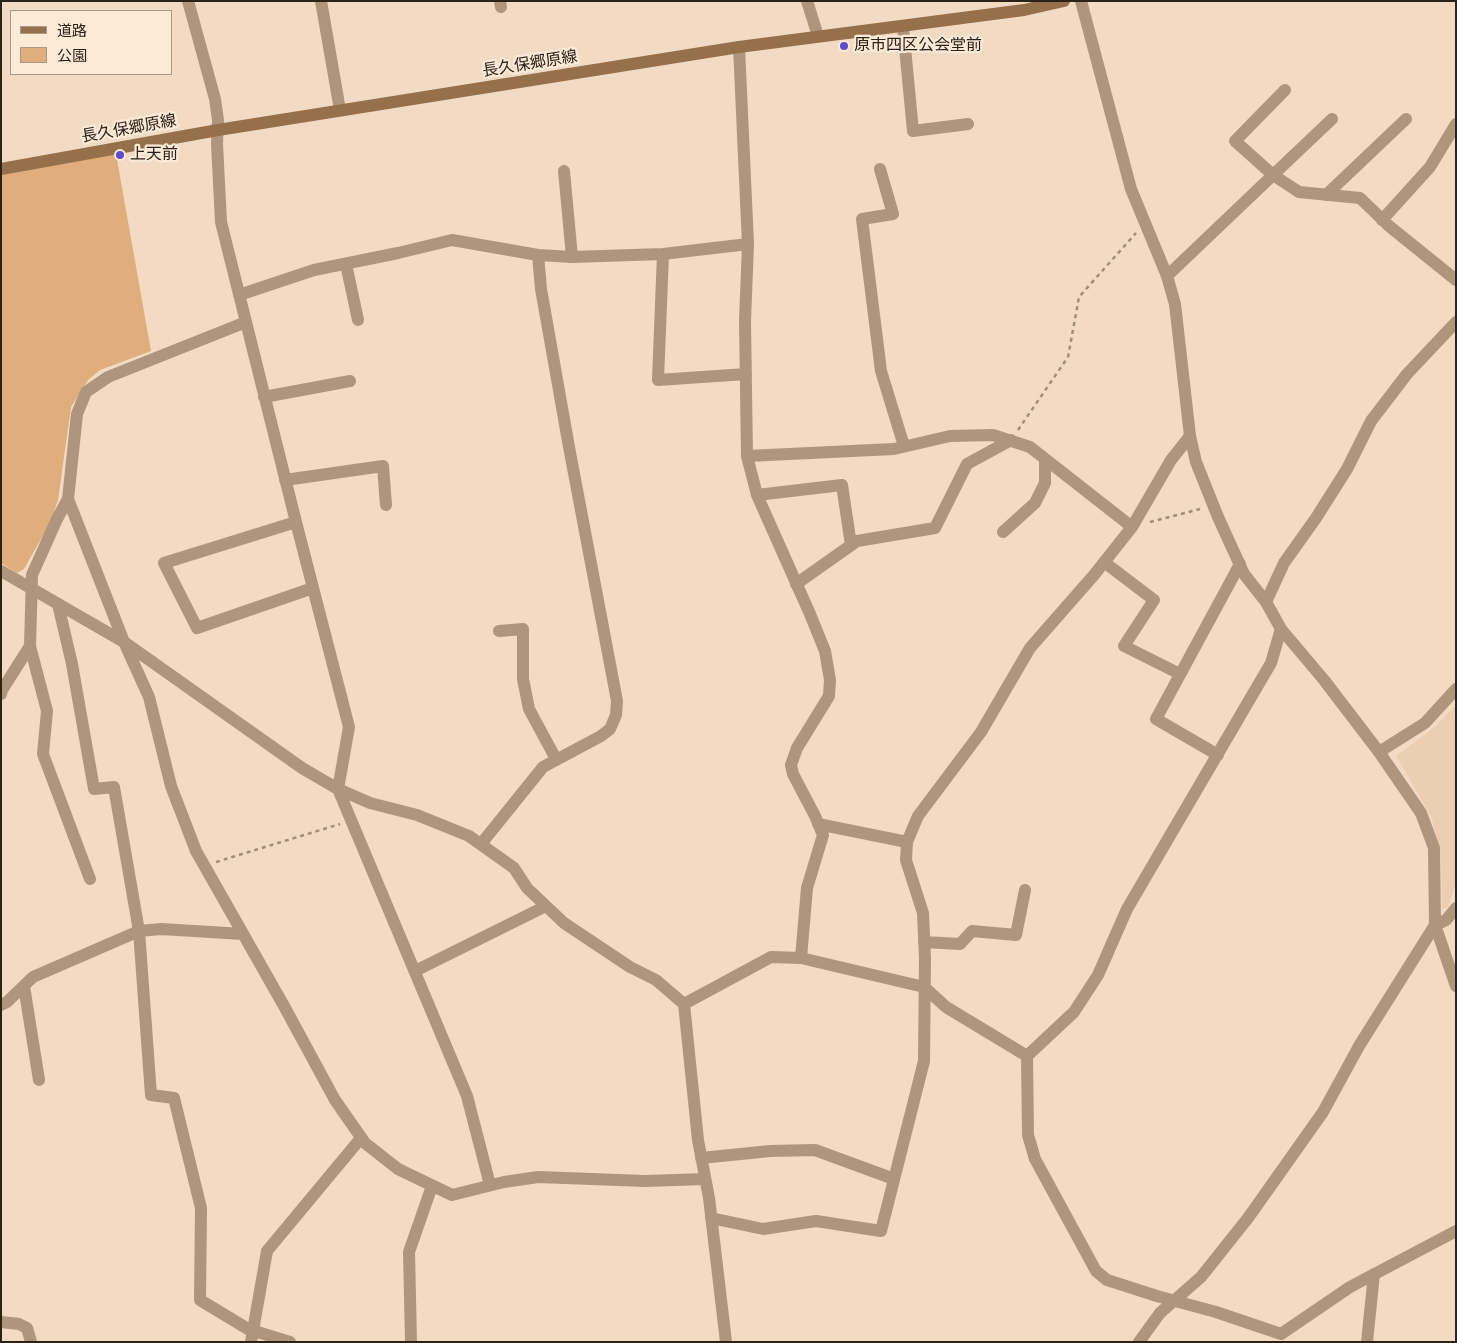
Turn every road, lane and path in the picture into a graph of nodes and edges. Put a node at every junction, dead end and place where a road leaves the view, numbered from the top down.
1 (188, 1) edge
2 (321, 1) edge
3 (807, 1) edge
4 (1064, 1) edge
5 (1081, 1) edge
6 (903, 27) junction
7 (818, 36) junction
8 (739, 48) junction
9 (1285, 90) dead end
10 (340, 110) junction
11 (1332, 119) dead end
12 (1406, 119) dead end
13 (968, 124) dead end
14 (1456, 124) edge
15 (218, 130) junction
16 (1, 169) edge
17 (880, 169) dead end
18 (564, 171) dead end
19 (1273, 175) junction
20 (1326, 195) junction
21 (1382, 220) junction
22 (1145, 223) junction
23 (748, 244) junction
24 (663, 254) junction
25 (538, 255) junction
26 (572, 257) junction
27 (346, 264) junction
28 (1167, 276) junction
29 (1456, 280) edge
30 (239, 295) junction
31 (358, 320) dead end
32 (246, 322) junction
33 (1456, 322) edge
34 (746, 374) junction
35 (350, 381) dead end
36 (264, 397) junction
37 (1190, 436) junction
38 (1011, 440) junction
39 (904, 446) junction
40 (747, 456) junction
41 (1045, 459) junction
42 (285, 480) junction
43 (757, 495) junction
44 (68, 499) junction
45 (386, 505) dead end
46 (1213, 506) junction
47 (296, 522) junction
48 (1132, 527) junction
49 (1003, 532) dead end
50 (852, 544) junction
51 (1104, 562) junction
52 (1240, 564) junction
53 (1, 571) edge
54 (796, 584) junction
55 (313, 588) junction
56 (30, 589) junction
57 (1266, 602) junction
58 (58, 604) junction
59 (1282, 629) junction
60 (499, 631) dead end
61 (124, 642) junction
62 (30, 646) junction
63 (1180, 674) junction
64 (1456, 689) edge
65 (1, 694) edge
66 (1379, 752) junction
67 (1218, 755) junction
68 (556, 760) junction
69 (338, 789) junction
70 (351, 820) junction
71 (818, 824) junction
72 (907, 842) junction
73 (481, 844) junction
74 (204, 866) junction
75 (90, 879) dead end
76 (1025, 890) dead end
77 (546, 906) junction
78 (1456, 908) edge
79 (1435, 925) junction
80 (139, 931) junction
81 (243, 934) junction
82 (924, 942) junction
83 (801, 958) junction
84 (415, 971) junction
85 (24, 986) junction
86 (1456, 986) edge
87 (924, 987) junction
88 (684, 1004) junction
89 (1, 1005) edge
90 (1028, 1056) junction
91 (39, 1080) dead end
92 (361, 1138) junction
93 (701, 1158) junction
94 (705, 1179) junction
95 (894, 1179) junction
96 (490, 1185) junction
97 (432, 1186) junction
98 (711, 1218) junction
99 (1456, 1231) edge
100 (1374, 1274) junction
101 (1174, 1300) junction
102 (1, 1322) edge
103 (253, 1336) edge
104 (31, 1342) edge
105 (290, 1342) edge
106 (411, 1342) edge
107 (726, 1342) edge
108 (1139, 1342) edge
109 (1367, 1342) edge

1 - 15 street
2 - 10 street
3 - 7 street
4 - 6 main road, 長久保郷原線
5 - 22 street
6 - 7 main road, 長久保郷原線
6 - 13 street
7 - 8 main road, 長久保郷原線
8 - 10 main road, 長久保郷原線
8 - 23 street
9 - 19 street
10 - 15 main road, 長久保郷原線
11 - 19 street
12 - 20 street
14 - 21 street
15 - 16 main road, 長久保郷原線
15 - 30 street
17 - 39 street
18 - 26 street
19 - 20 street
19 - 28 street
20 - 21 street
21 - 29 street
22 - 28 street
22 - 38 path
23 - 24 street
23 - 34 street
24 - 26 street
24 - 34 street
25 - 26 street
25 - 27 street
25 - 68 street
27 - 30 street
27 - 31 street
28 - 37 street
30 - 32 street
32 - 36 street
32 - 44 street
33 - 57 street
34 - 40 street
35 - 36 street
36 - 42 street
37 - 46 street
37 - 48 street
38 - 39 street
38 - 41 street
38 - 50 street
39 - 40 street
40 - 43 street
41 - 48 street
41 - 49 street
42 - 45 street
42 - 47 street
43 - 50 street
43 - 54 street
44 - 56 street
44 - 61 street
46 - 48 path
46 - 52 street
47 - 55 street
47 - 55 street
48 - 51 street
50 - 54 street
51 - 63 street
51 - 72 street
52 - 57 street
52 - 63 street
53 - 56 street
54 - 71 street
55 - 69 street
56 - 58 street
56 - 62 street
57 - 59 street
58 - 61 street
58 - 80 street
59 - 66 street
59 - 67 street
60 - 68 street
61 - 69 street
61 - 74 street
62 - 65 street
62 - 75 street
63 - 67 street
64 - 66 street
66 - 79 street
67 - 90 street
68 - 73 street
69 - 70 street
69 - 73 street
70 - 74 path
70 - 84 street
71 - 72 street
71 - 83 street
72 - 82 street
73 - 77 street
74 - 81 street
76 - 82 street
77 - 84 street
77 - 88 street
78 - 79 street
79 - 86 street
79 - 101 street
80 - 81 street
80 - 85 street
80 - 103 street
81 - 92 street
82 - 87 street
83 - 87 street
83 - 88 street
84 - 96 street
85 - 89 street
85 - 91 street
87 - 90 street
87 - 95 street
88 - 93 street
90 - 101 street
92 - 97 street
92 - 103 street
93 - 94 street
93 - 95 street
94 - 96 street
94 - 98 street
95 - 98 street
96 - 97 street
97 - 106 street
98 - 107 street
99 - 100 street
100 - 101 street
100 - 109 street
101 - 108 street
102 - 104 street
103 - 105 street

